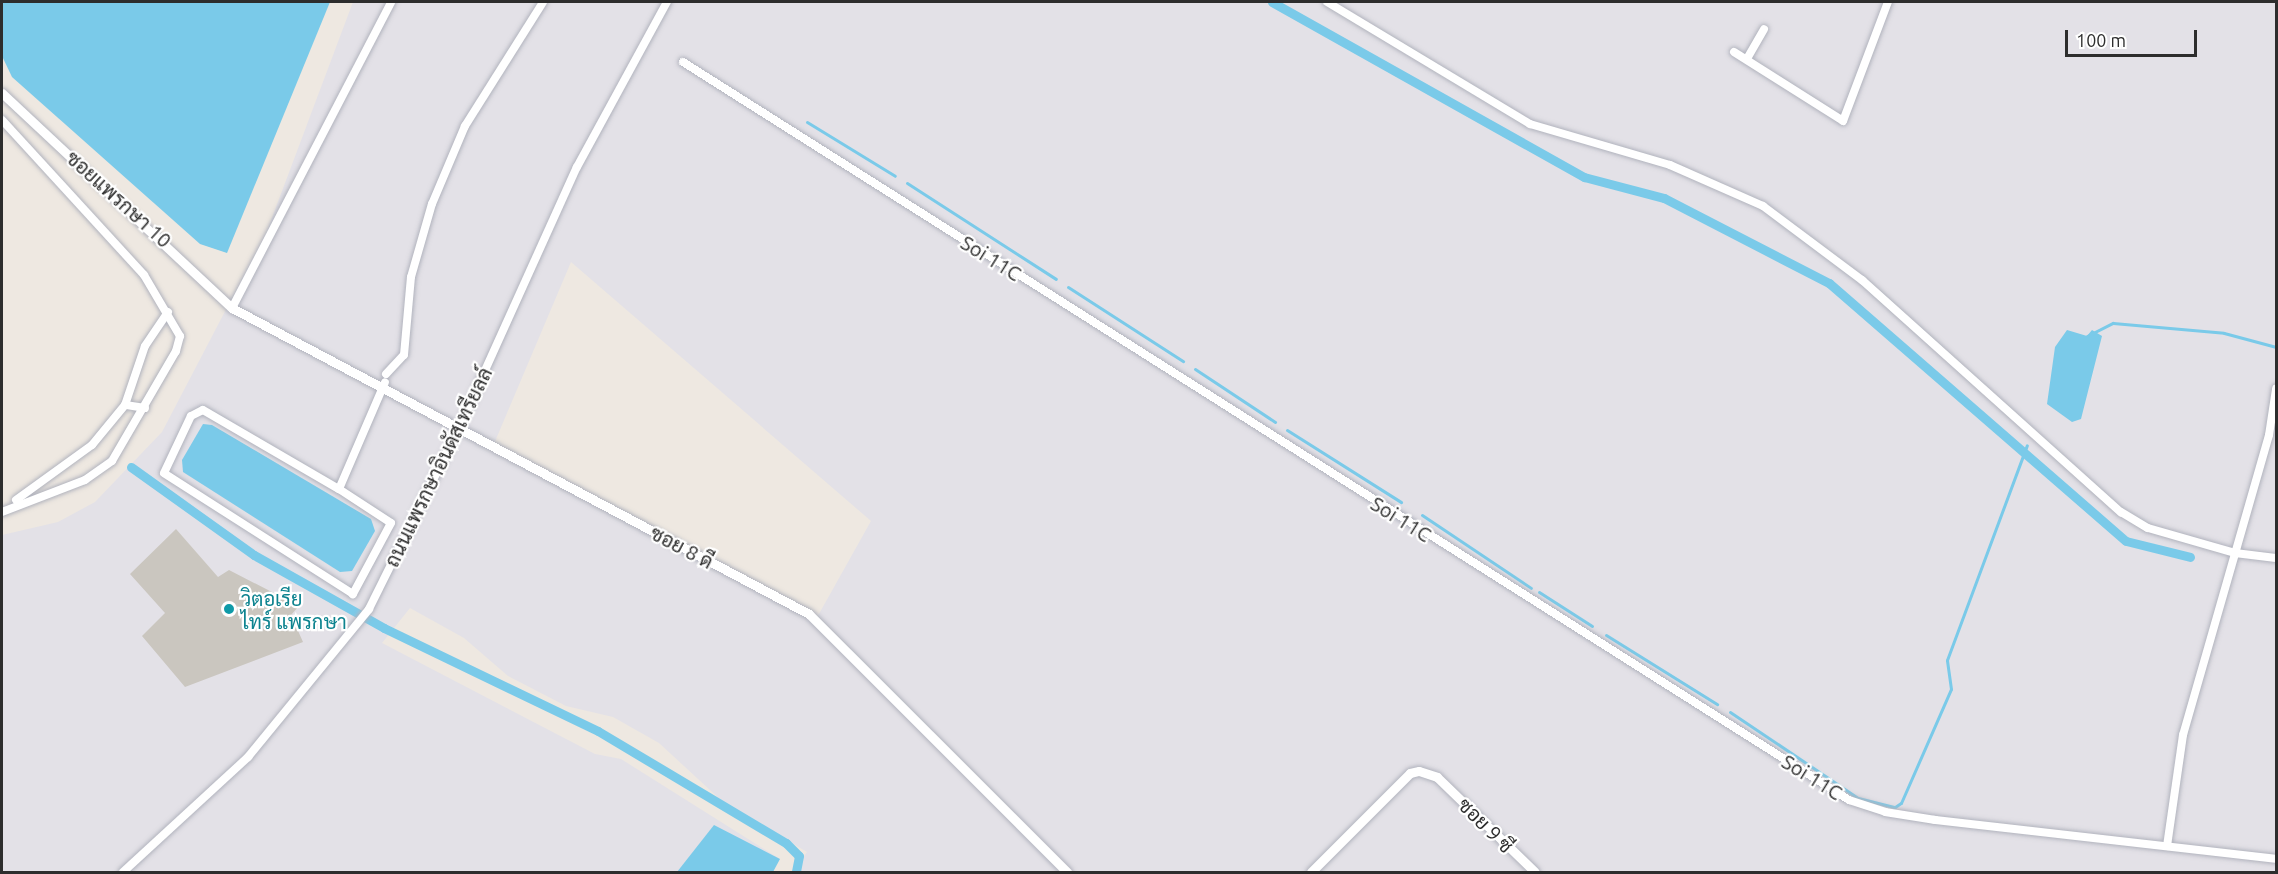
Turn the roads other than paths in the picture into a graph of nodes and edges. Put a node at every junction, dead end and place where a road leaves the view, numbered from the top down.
1 (391, 2) edge
2 (543, 2) edge
3 (667, 2) edge
4 (1327, 2) edge
5 (1888, 2) edge
6 (1764, 29) dead end
7 (1734, 52) dead end
8 (1748, 57) junction
9 (683, 62) dead end
10 (2, 93) edge
11 (2, 120) edge
12 (232, 308) junction
13 (168, 312) junction
14 (385, 381) junction
15 (2277, 389) edge
16 (125, 405) junction
17 (145, 408) junction
18 (459, 428) junction
19 (339, 489) junction
20 (2, 511) edge
21 (2235, 553) junction
22 (2277, 558) edge
23 (2167, 846) junction
24 (2277, 859) edge
25 (123, 873) edge
26 (1067, 873) edge
27 (1311, 873) edge
28 (1535, 873) edge

1 - 12 street
2 - 14 street
3 - 18 street, ถนนแพรกษาอินดัสเทรียลล์
4 - 21 street
5 - 8 street
6 - 8 street
7 - 8 street
9 - 23 street, Soi 11C
10 - 12 street, ซอยแพรกษา 10
11 - 13 street
12 - 14 street, ซอย 8 ดี
13 - 16 street
13 - 17 street
14 - 18 street, ซอย 8 ดี
14 - 19 street
15 - 21 street
16 - 17 street
16 - 20 street
17 - 20 street
18 - 25 street, ถนนแพรกษาอินดัสเทรียลล์
18 - 26 street, ซอย 8 ดี
19 - 19 street
21 - 22 street
21 - 23 street
23 - 24 street, Soi 11C
27 - 28 street, ซอย 9 ซี

